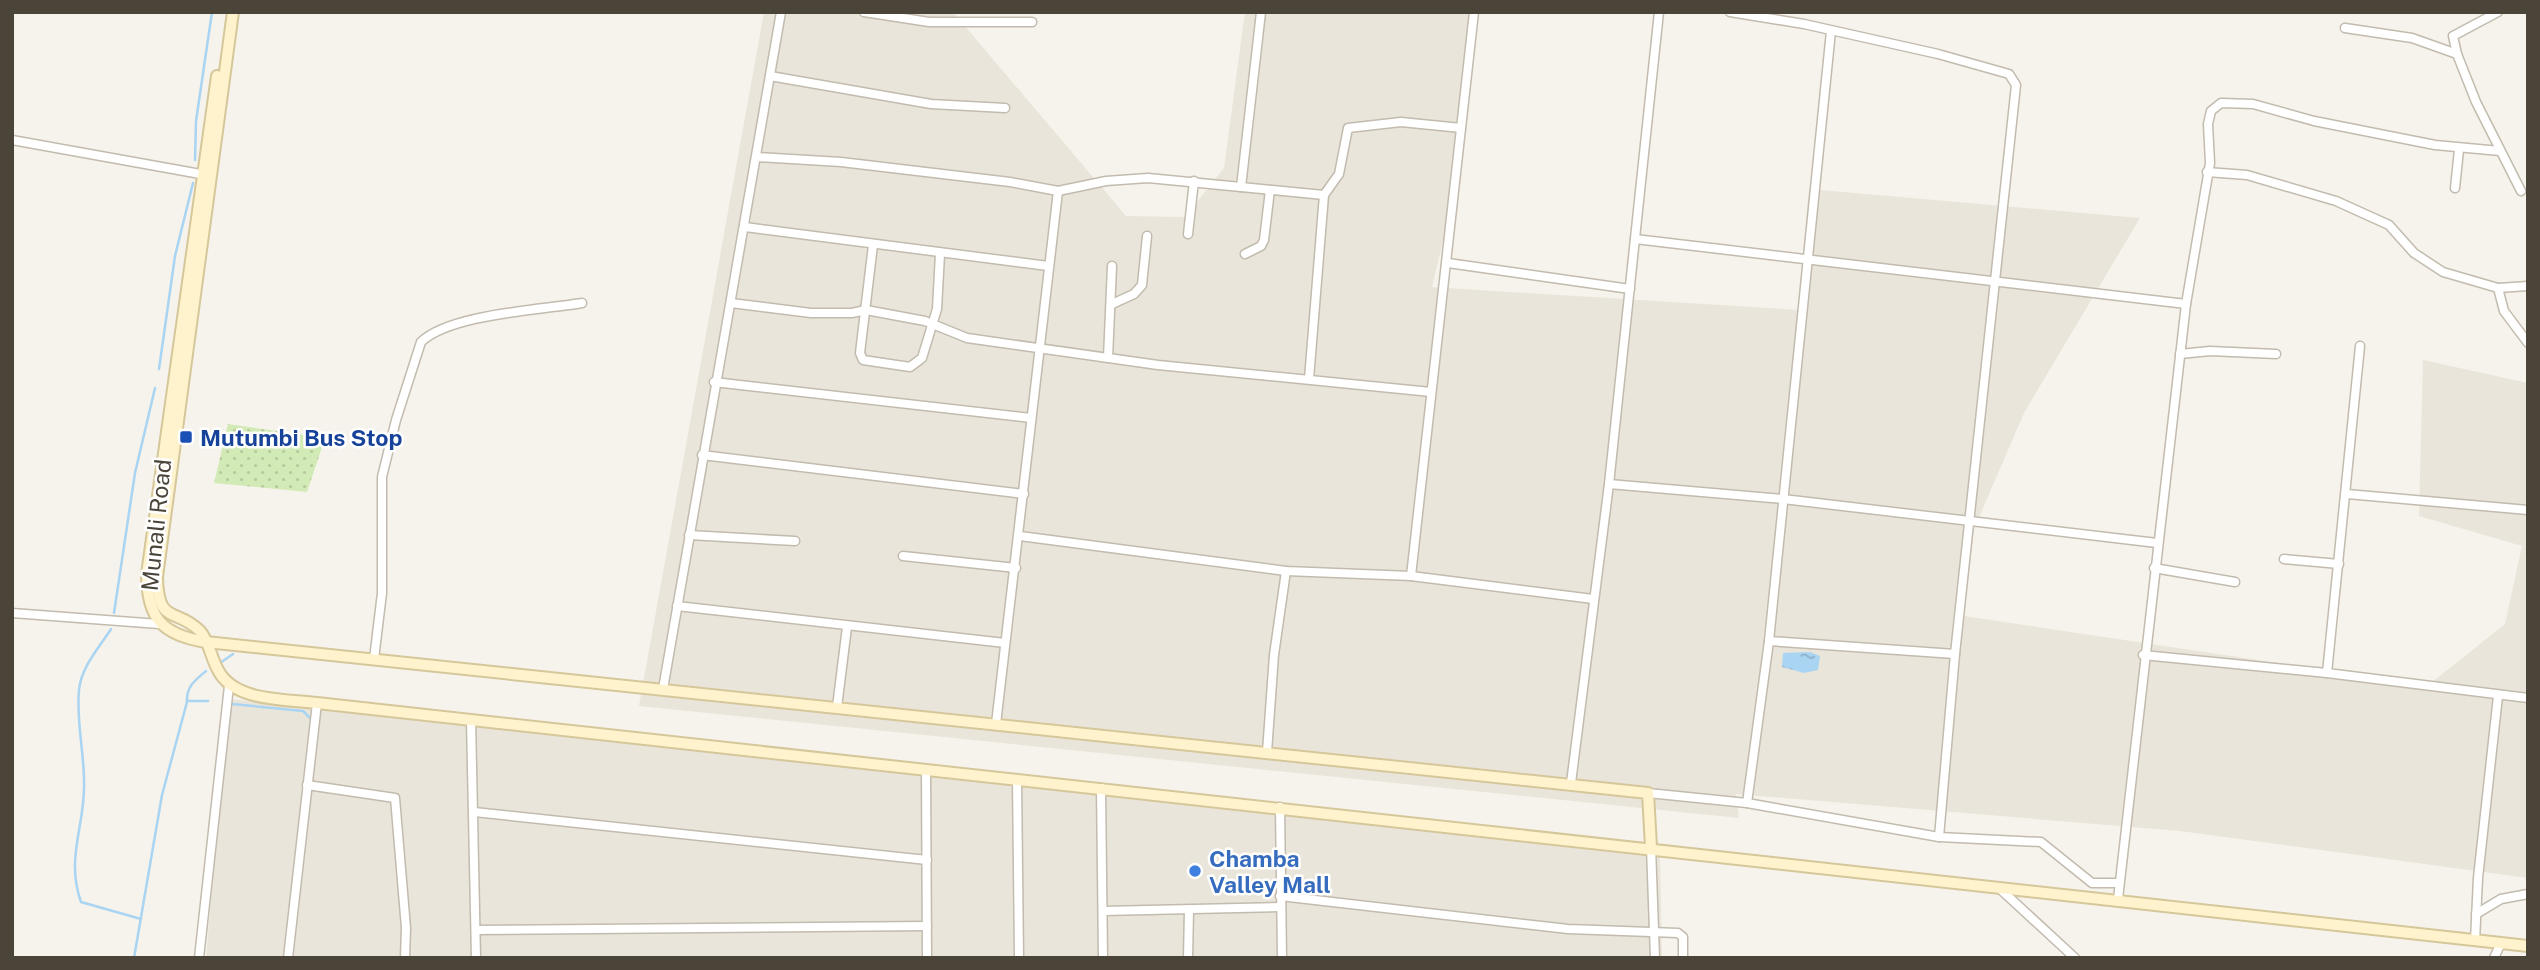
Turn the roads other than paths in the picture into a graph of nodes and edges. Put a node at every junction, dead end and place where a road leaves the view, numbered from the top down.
1 (226, 12) edge
2 (233, 12) edge
3 (781, 12) edge
4 (864, 12) edge
5 (1261, 12) edge
6 (1474, 12) edge
7 (1659, 12) edge
8 (1730, 12) edge
9 (2498, 12) edge
10 (1032, 22) dead end
11 (2345, 27) dead end
12 (1831, 31) junction
13 (2457, 54) junction
14 (770, 76) junction
15 (1004, 108) dead end
16 (1461, 128) junction
17 (12, 140) edge
18 (2459, 150) junction
19 (2500, 151) junction
20 (757, 157) junction
21 (2207, 172) junction
22 (208, 175) junction
23 (1194, 181) junction
24 (1241, 187) junction
25 (2455, 188) dead end
26 (1270, 190) junction
27 (1058, 191) junction
28 (2521, 191) dead end
29 (1324, 195) junction
30 (745, 227) junction
31 (1188, 234) dead end
32 (1147, 236) dead end
33 (1635, 239) junction
34 (873, 245) junction
35 (940, 254) junction
36 (1245, 254) dead end
37 (1810, 261) junction
38 (1448, 264) junction
39 (1048, 266) junction
40 (1112, 266) dead end
41 (1995, 282) junction
42 (2528, 286) edge
43 (2498, 288) junction
44 (1630, 289) junction
45 (582, 303) dead end
46 (731, 303) junction
47 (1112, 304) junction
48 (2186, 304) junction
49 (866, 310) junction
50 (934, 324) junction
51 (2528, 343) edge
52 (1040, 346) junction
53 (2360, 346) dead end
54 (2180, 354) junction
55 (2276, 354) dead end
56 (1108, 358) junction
57 (1309, 379) junction
58 (714, 382) junction
59 (1431, 393) junction
60 (1031, 418) junction
61 (702, 455) junction
62 (1609, 485) junction
63 (1024, 494) junction
64 (2347, 494) junction
65 (1783, 499) junction
66 (2528, 510) edge
67 (1969, 521) junction
68 (689, 535) junction
69 (1020, 536) junction
70 (795, 541) dead end
71 (2157, 543) junction
72 (903, 556) dead end
73 (2284, 559) dead end
74 (2339, 564) junction
75 (1016, 568) junction
76 (2154, 568) junction
77 (1286, 571) junction
78 (1411, 576) junction
79 (2235, 582) dead end
80 (1593, 599) junction
81 (677, 606) junction
82 (12, 613) edge
83 (159, 624) junction
84 (846, 627) junction
85 (1769, 641) junction
86 (206, 642) junction
87 (1005, 643) junction
88 (1955, 654) junction
89 (2143, 655) junction
90 (374, 659) junction
91 (2328, 673) junction
92 (229, 686) junction
93 (663, 689) junction
94 (2498, 696) junction
95 (2528, 698) edge
96 (317, 703) junction
97 (837, 706) junction
98 (471, 720) junction
99 (996, 724) junction
100 (1267, 752) junction
101 (926, 769) junction
102 (1017, 779) junction
103 (1572, 783) junction
104 (307, 785) junction
105 (1101, 788) junction
106 (1648, 793) junction
107 (1747, 803) junction
108 (1280, 807) junction
109 (474, 812) junction
110 (1939, 837) junction
111 (1651, 847) junction
112 (927, 860) junction
113 (2119, 883) junction
114 (1998, 887) junction
115 (2528, 894) edge
116 (1280, 896) junction
117 (2118, 899) junction
118 (1280, 907) junction
119 (1189, 910) junction
120 (1103, 911) junction
121 (2476, 914) junction
122 (928, 926) junction
123 (476, 930) junction
124 (1654, 932) junction
125 (2475, 941) junction
126 (2501, 943) junction
127 (2528, 946) edge
128 (199, 958) edge
129 (288, 958) edge
130 (405, 958) edge
131 (476, 958) edge
132 (928, 958) edge
133 (1019, 958) edge
134 (1103, 958) edge
135 (1188, 958) edge
136 (1282, 958) edge
137 (1655, 958) edge
138 (1683, 958) edge
139 (2075, 958) edge
140 (2494, 958) edge

1 - 22 main road, Munali Road
2 - 22 main road, Munali Road
3 - 14 street
4 - 10 street
5 - 24 street
6 - 16 street
7 - 33 street
8 - 12 street
9 - 13 street
11 - 13 street
12 - 37 street
12 - 41 street
13 - 19 street
14 - 15 street
14 - 20 street
16 - 29 street
16 - 38 street
17 - 22 street
18 - 19 street
18 - 21 street
18 - 25 street
19 - 28 street
20 - 27 street
20 - 30 street
21 - 43 street
21 - 48 street
22 - 83 main road, Munali Road
22 - 86 main road, Munali Road
23 - 24 street
23 - 27 street
23 - 31 street
24 - 26 street
26 - 29 street
26 - 36 street
27 - 39 street
29 - 57 street
30 - 34 street
30 - 46 street
32 - 47 street
33 - 37 street
33 - 44 street
34 - 35 street
34 - 49 street
35 - 39 street
35 - 50 street
37 - 41 street
37 - 65 street
38 - 44 street
38 - 59 street
39 - 52 street
40 - 47 street
41 - 48 street
41 - 67 street
42 - 43 street
43 - 51 street
44 - 62 street
45 - 90 street
46 - 49 street
46 - 58 street
47 - 56 street
48 - 54 street
49 - 50 street
49 - 50 street
50 - 52 street
52 - 56 street
52 - 60 street
53 - 64 street
54 - 55 street
54 - 71 street
56 - 57 street
57 - 59 street
58 - 60 street
58 - 61 street
59 - 78 street
60 - 63 street
61 - 63 street
61 - 68 street
62 - 65 street
62 - 80 street
63 - 69 street
64 - 66 street
64 - 74 street
65 - 67 street
65 - 85 street
67 - 71 street
67 - 88 street
68 - 70 street
68 - 81 street
69 - 75 street
69 - 77 street
71 - 76 street
72 - 75 street
73 - 74 street
74 - 91 street
75 - 87 street
76 - 79 street
76 - 89 street
77 - 78 street
77 - 100 street
78 - 80 street
80 - 103 street
81 - 84 street
81 - 93 street
82 - 83 street
83 - 86 main road, Munali Road
84 - 87 street
84 - 97 street
85 - 88 street
85 - 107 street
86 - 90 main road
86 - 92 main road
87 - 99 street
88 - 110 street
89 - 91 street
89 - 113 street
90 - 93 main road
91 - 94 street
92 - 96 main road
92 - 128 street
93 - 97 main road
94 - 95 street
94 - 121 street
96 - 98 main road
96 - 104 street
97 - 99 main road
98 - 101 main road
98 - 109 street
99 - 100 main road
100 - 103 main road
101 - 102 main road
101 - 112 street
102 - 105 main road
102 - 133 street
103 - 106 main road
104 - 129 street
104 - 130 street
105 - 108 main road
105 - 120 street
106 - 107 street
106 - 111 main road
107 - 110 street
108 - 111 main road
108 - 116 street
109 - 112 street
109 - 123 street
110 - 113 street
111 - 114 main road
111 - 124 street
112 - 122 street
113 - 117 street
114 - 117 main road
114 - 139 street
115 - 121 street
116 - 118 street
116 - 124 street
117 - 125 main road
118 - 119 street
118 - 136 street
119 - 120 street
119 - 135 street
120 - 134 street
121 - 125 street
122 - 123 street
122 - 132 street
123 - 131 street
124 - 137 street
124 - 138 street
125 - 126 main road
126 - 127 main road
126 - 140 street

